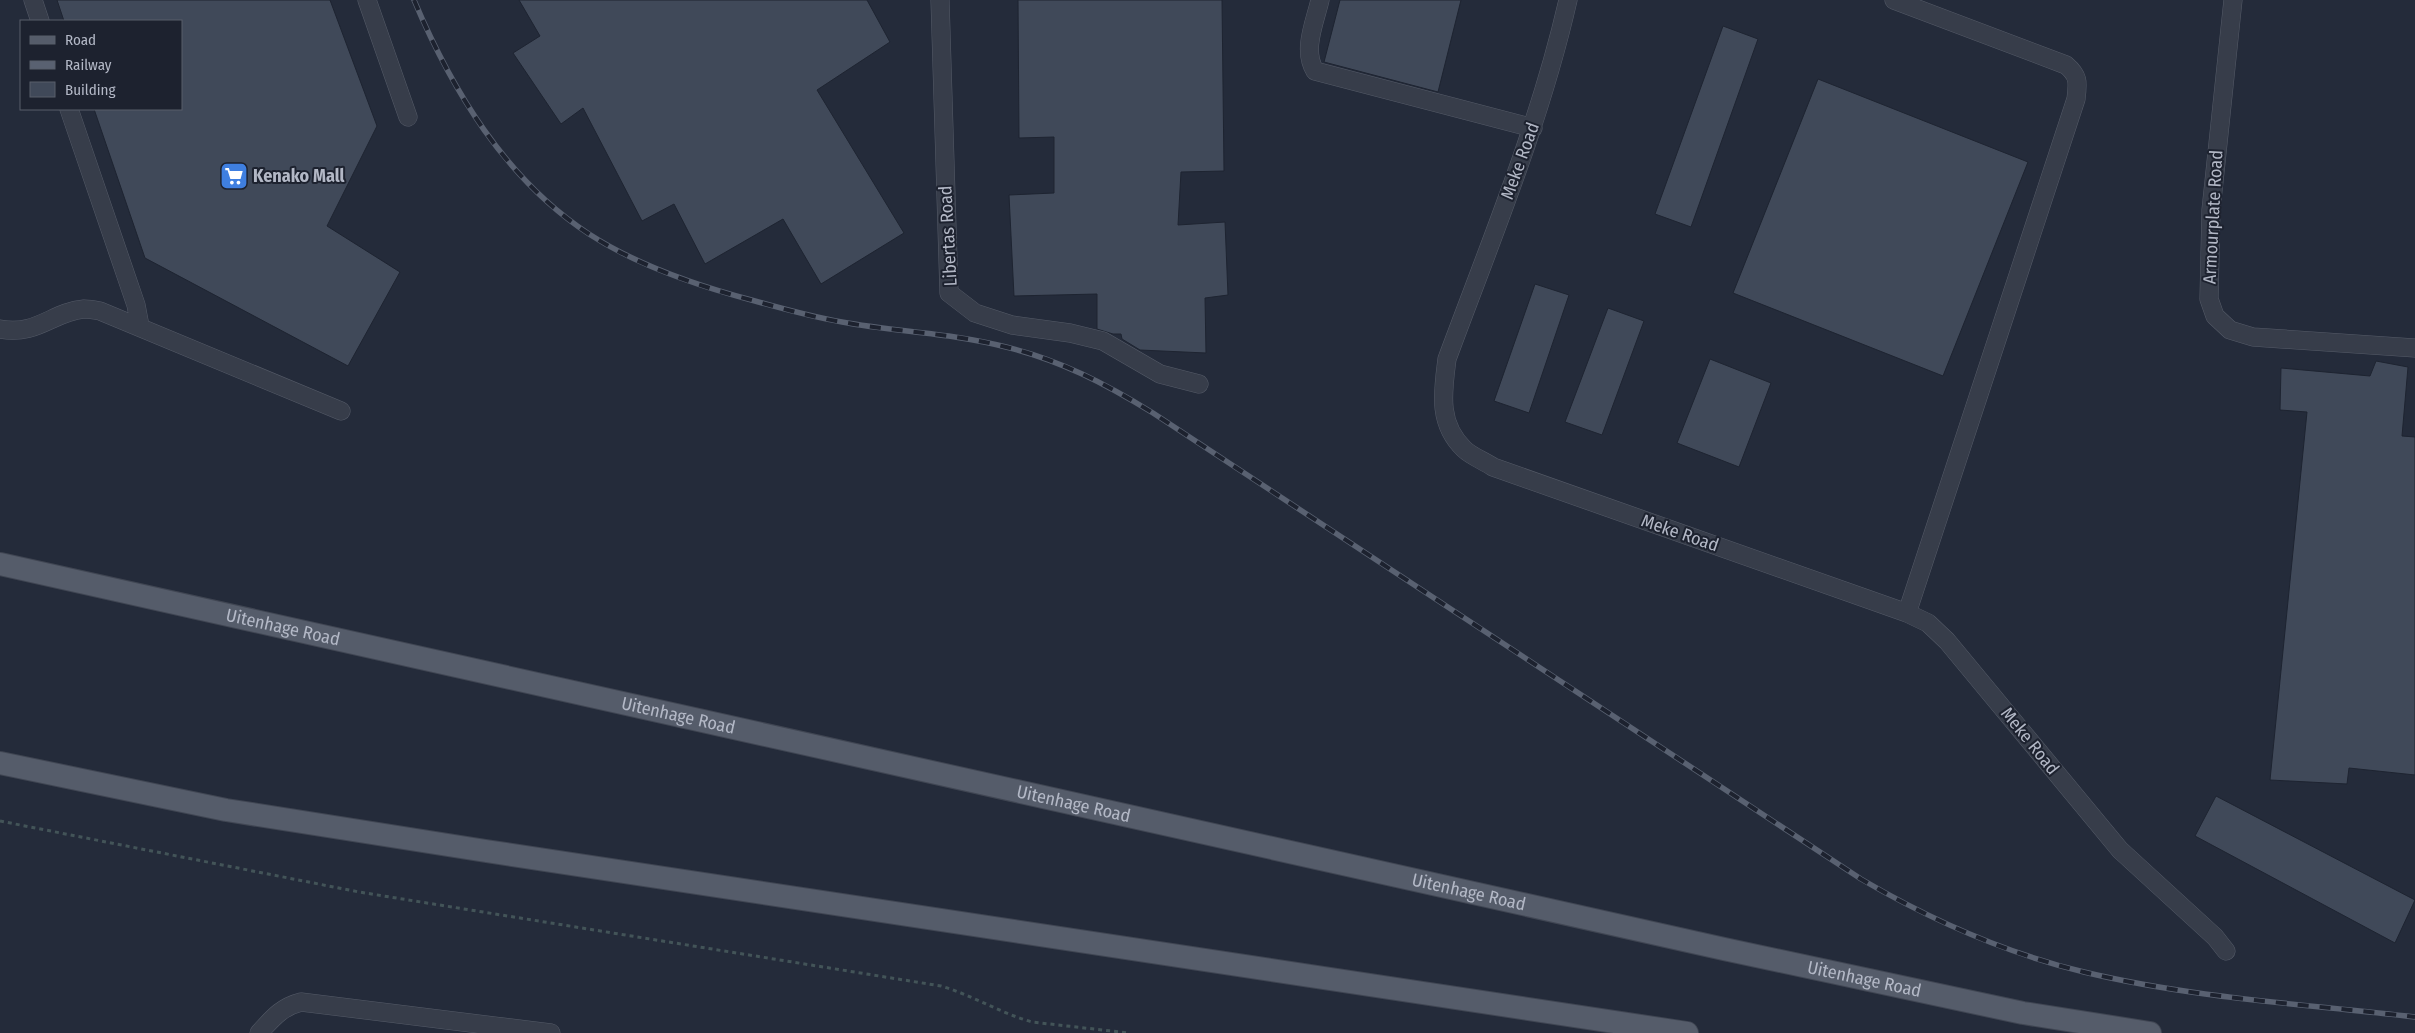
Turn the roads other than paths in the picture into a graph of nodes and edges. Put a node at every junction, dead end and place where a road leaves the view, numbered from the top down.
1 (33, 0) edge
2 (367, 0) edge
3 (940, 0) edge
4 (1320, 0) edge
5 (1568, 0) edge
6 (1894, 0) edge
7 (2233, 0) edge
8 (40, 20) edge
9 (69, 110) edge
10 (408, 117) dead end
11 (1533, 128) junction
12 (140, 326) junction
13 (0, 329) edge
14 (2415, 348) edge
15 (1199, 384) dead end
16 (341, 411) dead end
17 (0, 556) edge
18 (10, 566) edge
19 (1907, 613) junction
20 (0, 763) edge
21 (2226, 951) dead end
22 (259, 1033) edge
23 (551, 1033) edge
24 (1686, 1033) edge
25 (2150, 1033) edge

1 - 8 street
2 - 10 street
3 - 15 street, Libertas Road
4 - 11 street
5 - 11 street, Meke Road
6 - 19 street
7 - 14 street, Armourplate Road
9 - 12 street
11 - 19 street, Meke Road
12 - 13 street
12 - 16 street
17 - 18 main road, Uitenhage Road
18 - 25 main road, Uitenhage Road
19 - 21 street, Meke Road
20 - 24 main road
22 - 23 street

